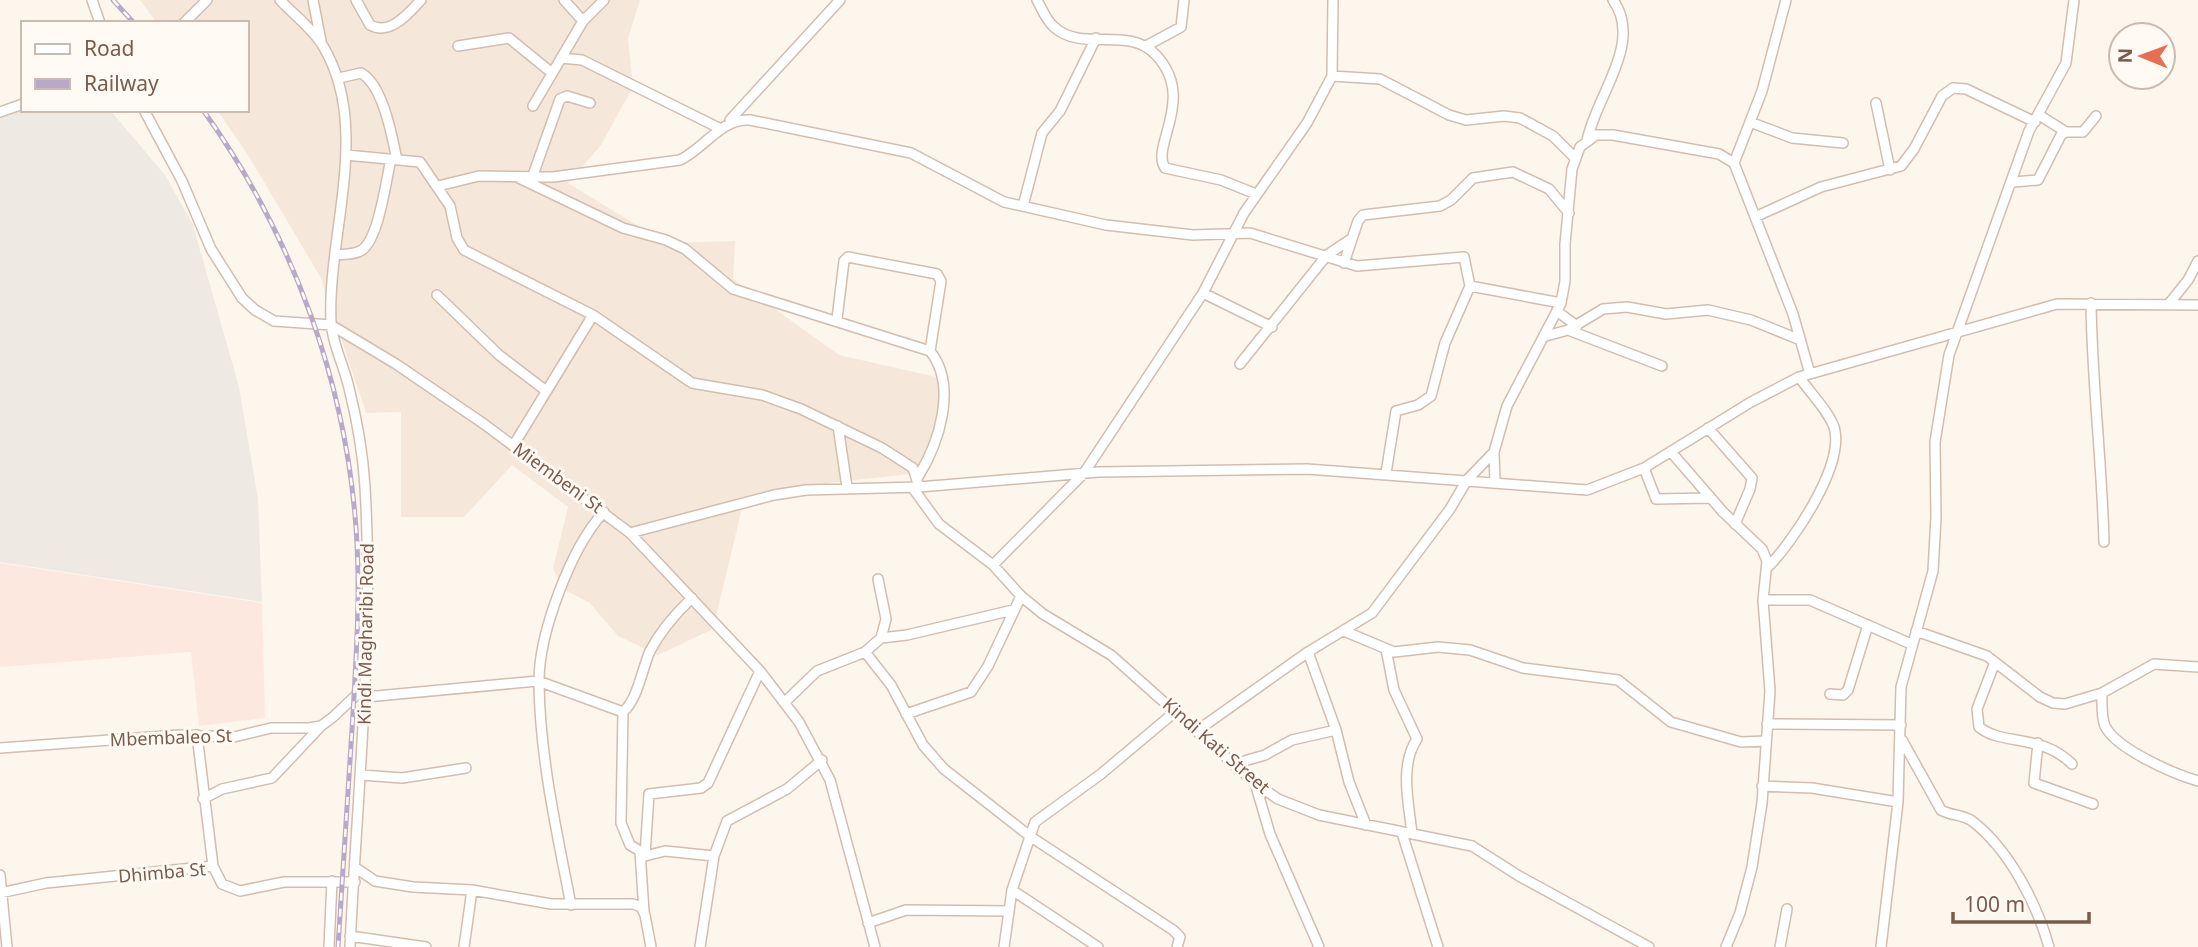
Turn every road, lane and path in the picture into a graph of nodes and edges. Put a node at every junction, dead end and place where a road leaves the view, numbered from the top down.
1 (92, 0) edge
2 (207, 0) edge
3 (279, 0) edge
4 (313, 0) edge
5 (356, 0) edge
6 (407, 0) edge
7 (421, 0) edge
8 (564, 0) edge
9 (604, 0) edge
10 (840, 0) edge
11 (1037, 0) edge
12 (1184, 0) edge
13 (1333, 0) edge
14 (1613, 0) edge
15 (1786, 0) edge
16 (2074, 0) edge
17 (412, 10) junction
18 (99, 21) edge
19 (186, 21) edge
20 (583, 21) junction
21 (1096, 38) junction
22 (322, 43) junction
23 (458, 46) dead end
24 (1146, 46) junction
25 (561, 58) junction
26 (552, 73) junction
27 (1332, 76) junction
28 (339, 78) junction
29 (2049, 100) junction
30 (590, 103) dead end
31 (1877, 103) dead end
32 (21, 105) edge
33 (533, 106) dead end
34 (0, 112) edge
35 (145, 112) edge
36 (2096, 116) dead end
37 (2037, 119) junction
38 (730, 121) junction
39 (1750, 122) junction
40 (2055, 124) junction
41 (722, 129) junction
42 (2066, 131) junction
43 (1587, 141) junction
44 (1843, 143) dead end
45 (346, 155) junction
46 (1574, 157) junction
47 (394, 159) junction
48 (1734, 163) junction
49 (1890, 170) junction
50 (514, 176) junction
51 (532, 178) junction
52 (2014, 182) junction
53 (438, 186) junction
54 (1256, 194) junction
55 (1023, 206) junction
56 (1569, 213) junction
57 (1755, 217) junction
58 (1233, 232) junction
59 (1351, 239) junction
60 (335, 254) junction
61 (1327, 255) junction
62 (2198, 261) edge
63 (1344, 263) junction
64 (1470, 286) junction
65 (1203, 293) junction
66 (437, 295) dead end
67 (2091, 303) junction
68 (2168, 305) junction
69 (2198, 305) edge
70 (1560, 307) junction
71 (593, 315) junction
72 (836, 319) junction
73 (331, 325) junction
74 (1272, 327) junction
75 (1572, 328) junction
76 (1958, 332) junction
77 (1546, 336) junction
78 (1798, 340) junction
79 (930, 351) junction
80 (1240, 364) dead end
81 (1662, 366) dead end
82 (1810, 374) junction
83 (1799, 377) junction
84 (545, 390) junction
85 (838, 426) junction
86 (1708, 428) junction
87 (513, 446) junction
88 (1494, 452) junction
89 (1671, 452) junction
90 (1644, 468) junction
91 (1084, 473) junction
92 (1386, 473) junction
93 (1467, 480) junction
94 (1495, 482) junction
95 (916, 484) junction
96 (847, 487) junction
97 (1711, 498) junction
98 (604, 512) junction
99 (1735, 524) junction
100 (630, 533) junction
101 (2104, 542) dead end
102 (993, 565) junction
103 (1767, 568) junction
104 (878, 579) dead end
105 (1021, 596) junction
106 (692, 598) junction
107 (1763, 600) junction
108 (1013, 610) junction
109 (1868, 625) junction
110 (1344, 631) junction
111 (1916, 631) junction
112 (881, 638) junction
113 (1911, 644) junction
114 (1386, 649) junction
115 (864, 652) junction
116 (1308, 652) junction
117 (1995, 662) junction
118 (2198, 667) edge
119 (760, 671) junction
120 (538, 681) junction
121 (367, 685) junction
122 (2102, 693) junction
123 (1830, 694) dead end
124 (366, 697) junction
125 (785, 702) junction
126 (1176, 710) junction
127 (623, 712) junction
128 (906, 714) junction
129 (1767, 724) junction
130 (1901, 725) junction
131 (321, 726) junction
132 (1198, 730) junction
133 (1336, 730) junction
134 (197, 735) junction
135 (1902, 740) junction
136 (1766, 741) junction
137 (2038, 743) junction
138 (0, 748) edge
139 (822, 761) junction
140 (1234, 764) junction
141 (2072, 764) dead end
142 (466, 768) dead end
143 (362, 775) junction
144 (2198, 782) edge
145 (1255, 783) junction
146 (1762, 786) junction
147 (203, 799) junction
148 (1898, 802) junction
149 (2093, 804) dead end
150 (1366, 825) junction
151 (1407, 834) junction
152 (1031, 836) junction
153 (643, 856) junction
154 (714, 856) junction
155 (213, 866) junction
156 (356, 868) junction
157 (0, 875) edge
158 (332, 881) junction
159 (355, 882) junction
160 (472, 890) junction
161 (1012, 890) junction
162 (1, 893) edge
163 (571, 905) junction
164 (1787, 909) dead end
165 (1009, 911) junction
166 (645, 914) junction
167 (868, 923) junction
168 (350, 936) junction
169 (7, 947) edge
170 (329, 947) edge
171 (350, 947) edge
172 (426, 947) edge
173 (464, 947) edge
174 (651, 947) edge
175 (700, 947) edge
176 (875, 947) edge
177 (1004, 947) edge
178 (1098, 947) edge
179 (1177, 947) edge
180 (1319, 947) edge
181 (1438, 947) edge
182 (1649, 947) edge
183 (1726, 947) edge
184 (1780, 947) edge
185 (1881, 947) edge
186 (2049, 947) edge

1 - 18 street
2 - 19 street
3 - 22 street
4 - 22 street
5 - 17 street
6 - 17 street
7 - 17 street
8 - 20 street
9 - 20 street
10 - 38 street
11 - 21 street
12 - 24 street
13 - 27 street
14 - 43 street
15 - 39 street
16 - 29 street
20 - 25 street
21 - 24 street
21 - 55 street
22 - 28 street
23 - 26 street
24 - 54 street
25 - 26 street
25 - 41 street
26 - 33 street
27 - 46 street
27 - 54 street
28 - 45 street, Kindi Magharibi Road
28 - 47 street
29 - 37 street
29 - 40 street
30 - 51 street
31 - 49 street
32 - 34 street
35 - 73 street, Miembeni St
36 - 42 street
37 - 40 street
37 - 49 street
37 - 52 street
38 - 41 street
38 - 55 street
39 - 44 street
39 - 48 street
40 - 42 street
41 - 51 street
42 - 52 street
43 - 46 street
43 - 48 street
45 - 47 street
45 - 60 street, Kindi Magharibi Road
46 - 56 street
47 - 53 street
47 - 60 street
48 - 57 street
49 - 57 street
50 - 51 street
50 - 53 street
50 - 72 street
52 - 76 street
53 - 71 street, Kindi Kati Street
54 - 58 street
55 - 58 street
56 - 59 street
56 - 70 street
57 - 78 street
58 - 61 street
58 - 65 street
59 - 61 street
59 - 63 street
60 - 73 street, Kindi Magharibi Road
61 - 63 street
61 - 74 street
62 - 68 street
63 - 64 street
64 - 70 street
64 - 92 street
65 - 74 street
65 - 91 street
66 - 84 street
67 - 68 street
67 - 76 street
67 - 101 street
68 - 69 street
70 - 75 street
70 - 77 street
71 - 84 street
71 - 85 street, Kindi Kati Street
72 - 79 street
72 - 79 street
73 - 87 street, Miembeni St
73 - 121 street, Kindi Magharibi Road
74 - 80 street
75 - 77 street
75 - 78 street
75 - 81 street
76 - 82 street
76 - 111 street
77 - 88 street
78 - 82 street
79 - 95 street
82 - 83 street
83 - 86 street
83 - 103 street
84 - 87 street
85 - 95 street, Kindi Kati Street
85 - 96 street
86 - 89 street
86 - 99 street
87 - 98 street, Miembeni St
88 - 93 street
88 - 94 street
89 - 90 street
89 - 97 street
90 - 94 street
90 - 97 street
91 - 92 street
91 - 95 street
91 - 102 street
92 - 93 street
93 - 94 street
93 - 110 street
95 - 96 street
95 - 102 street, Kindi Kati Street
96 - 100 street
97 - 99 street
98 - 100 street, Miembeni St
98 - 120 street
99 - 103 street
100 - 106 street, Miembeni St
102 - 105 street, Kindi Kati Street
103 - 107 street
104 - 112 street
105 - 108 street
105 - 126 street, Kindi Kati Street
106 - 119 street, Miembeni St
106 - 127 street
107 - 109 street
107 - 129 street
108 - 112 street
108 - 128 street
109 - 113 street
109 - 123 street
110 - 114 street
110 - 116 street
111 - 113 street
111 - 117 street
112 - 115 street
113 - 130 street
114 - 136 street
114 - 151 street
115 - 125 street
115 - 128 street
116 - 132 street
116 - 133 street
117 - 122 street
117 - 137 street
118 - 122 street
119 - 125 street, Miembeni St
119 - 153 street
120 - 124 street
120 - 127 street
120 - 163 street
121 - 124 street, Kindi Magharibi Road
121 - 131 street
122 - 144 street
124 - 143 street, Kindi Magharibi Road
125 - 139 street, Miembeni St
126 - 132 street, Kindi Kati Street
126 - 152 street
127 - 153 street
128 - 152 street
129 - 130 street
129 - 136 street
130 - 135 street
131 - 134 street, Mbembaleo St
131 - 147 street
132 - 140 street, Kindi Kati Street
133 - 140 street
133 - 150 street
134 - 138 street, Mbembaleo St
134 - 147 street
135 - 148 street
135 - 186 street
136 - 146 street
137 - 141 street
137 - 149 street
139 - 154 street
139 - 167 street, Miembeni St
140 - 145 street, Kindi Kati Street
142 - 143 street
143 - 156 street, Kindi Magharibi Road
145 - 150 street, Kindi Kati Street
145 - 180 street
146 - 148 street
146 - 183 street
147 - 155 street
148 - 185 street
150 - 151 street, Kindi Kati Street
151 - 181 street
151 - 182 street, Kindi Kati Street
152 - 161 street
152 - 179 street
153 - 154 street
153 - 166 street
154 - 175 street
155 - 158 street, Dhimba St
155 - 162 street, Dhimba St
156 - 159 street, Kindi Magharibi Road
156 - 160 street
157 - 162 street
158 - 159 street, Dhimba St
158 - 170 street
159 - 168 street, Kindi Magharibi Road
160 - 163 street
160 - 173 street
161 - 165 street
161 - 178 street
162 - 169 street
163 - 166 street
164 - 184 street
165 - 167 street
165 - 177 street
166 - 174 street
167 - 176 street, Miembeni St
168 - 171 street, Kindi Magharibi Road
168 - 172 street

